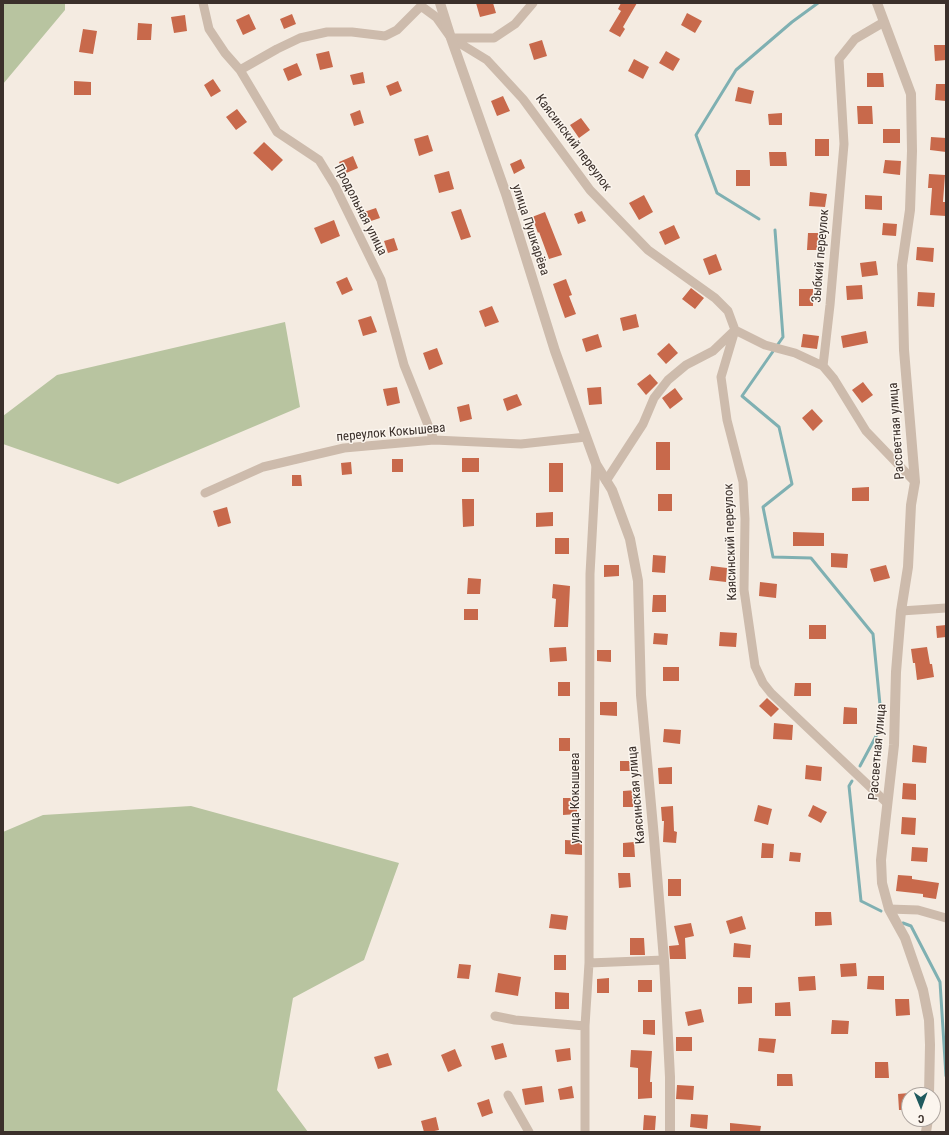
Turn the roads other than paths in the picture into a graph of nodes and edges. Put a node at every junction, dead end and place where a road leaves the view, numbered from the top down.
1 (203, 3) edge
2 (440, 3) edge
3 (532, 3) edge
4 (877, 3) edge
5 (418, 5) edge
6 (884, 22) junction
7 (451, 38) junction
8 (240, 70) junction
9 (735, 330) junction
10 (824, 366) junction
11 (586, 437) junction
12 (434, 440) junction
13 (596, 464) junction
14 (606, 481) junction
15 (915, 482) junction
16 (205, 493) dead end
17 (946, 608) edge
18 (901, 611) junction
19 (887, 803) junction
20 (889, 910) junction
21 (946, 918) edge
22 (664, 960) junction
23 (589, 963) junction
24 (495, 1016) dead end
25 (585, 1026) junction
26 (929, 1087) edge
27 (508, 1094) dead end
28 (529, 1132) edge
29 (585, 1132) edge
30 (670, 1132) edge

1 - 8 street, Продольная улица
2 - 7 street, улица Пушкарёва
3 - 7 street
4 - 6 street, Рассветная улица
5 - 7 street
5 - 8 street
6 - 10 street, Зыбкий переулок
6 - 15 street, Рассветная улица
7 - 9 street, Каясинский переулок
7 - 11 street, улица Пушкарёва
8 - 12 street, Продольная улица
9 - 10 street
9 - 14 street
9 - 19 street, Каясинский переулок
10 - 15 street
11 - 12 street, переулок Кокышева
11 - 13 street, улица Пушкарёва
12 - 16 street, переулок Кокышева
13 - 14 street, Каясинская улица
13 - 23 street, улица Кокышева
14 - 22 street, Каясинская улица
15 - 18 street, Рассветная улица
17 - 18 street
18 - 19 street, Рассветная улица
19 - 20 street, Рассветная улица
20 - 21 street
20 - 26 street, Рассветная улица
22 - 23 street
22 - 30 street, Каясинская улица
23 - 25 street, улица Кокышева
24 - 25 street
25 - 29 street, улица Кокышева
27 - 28 street

